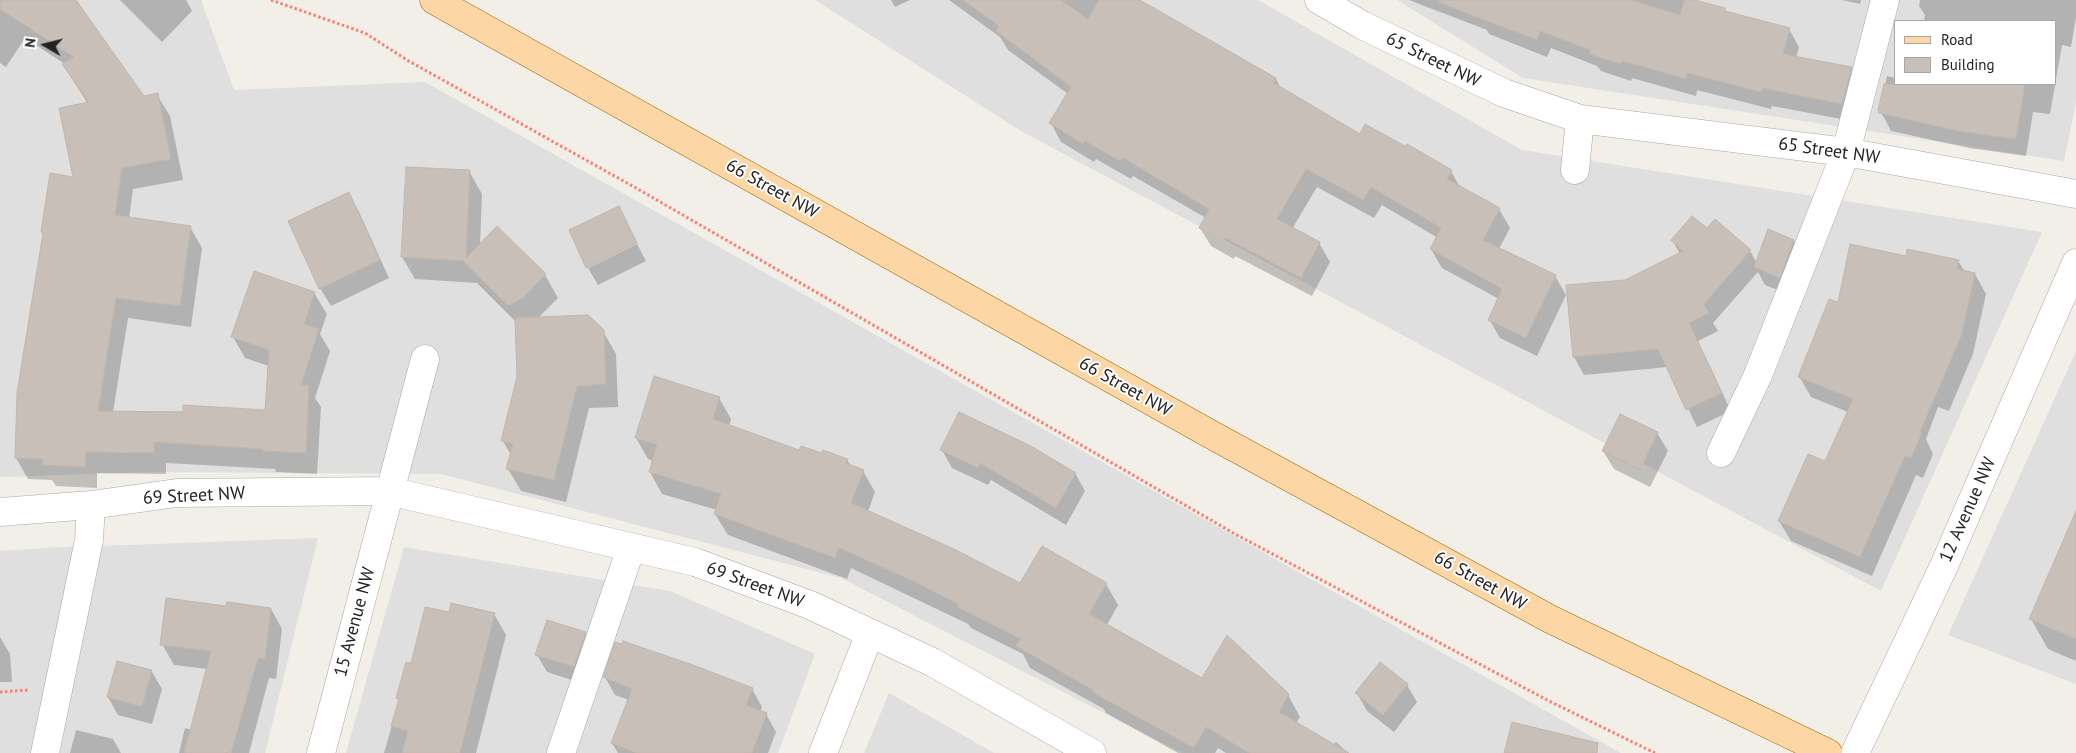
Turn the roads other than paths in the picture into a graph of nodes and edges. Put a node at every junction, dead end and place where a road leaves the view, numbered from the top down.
1 (434, 0) edge
2 (1319, 0) edge
3 (1885, 0) edge
4 (1580, 119) junction
5 (1846, 152) junction
6 (1575, 170) dead end
7 (2076, 194) edge
8 (2076, 263) edge
9 (425, 359) dead end
10 (1722, 453) dead end
11 (389, 491) junction
12 (91, 506) junction
13 (0, 512) edge
14 (631, 548) junction
15 (870, 633) junction
16 (45, 753) edge
17 (321, 753) edge
18 (561, 753) edge
19 (823, 753) edge
20 (1091, 753) edge
21 (1828, 753) edge
22 (1855, 753) edge

1 - 21 main road, 66 Street NW
2 - 4 street, 65 Street NW
3 - 5 street
4 - 5 street, 65 Street NW
4 - 6 street
5 - 7 street, 65 Street NW
5 - 10 street
8 - 22 street, 12 Avenue NW
9 - 11 street
11 - 12 street, 69 Street NW
11 - 14 street, 69 Street NW
11 - 17 street, 15 Avenue NW
12 - 13 street, 69 Street NW
12 - 16 street
14 - 15 street, 69 Street NW
14 - 18 street
15 - 19 street
15 - 20 street, 69 Street NW

